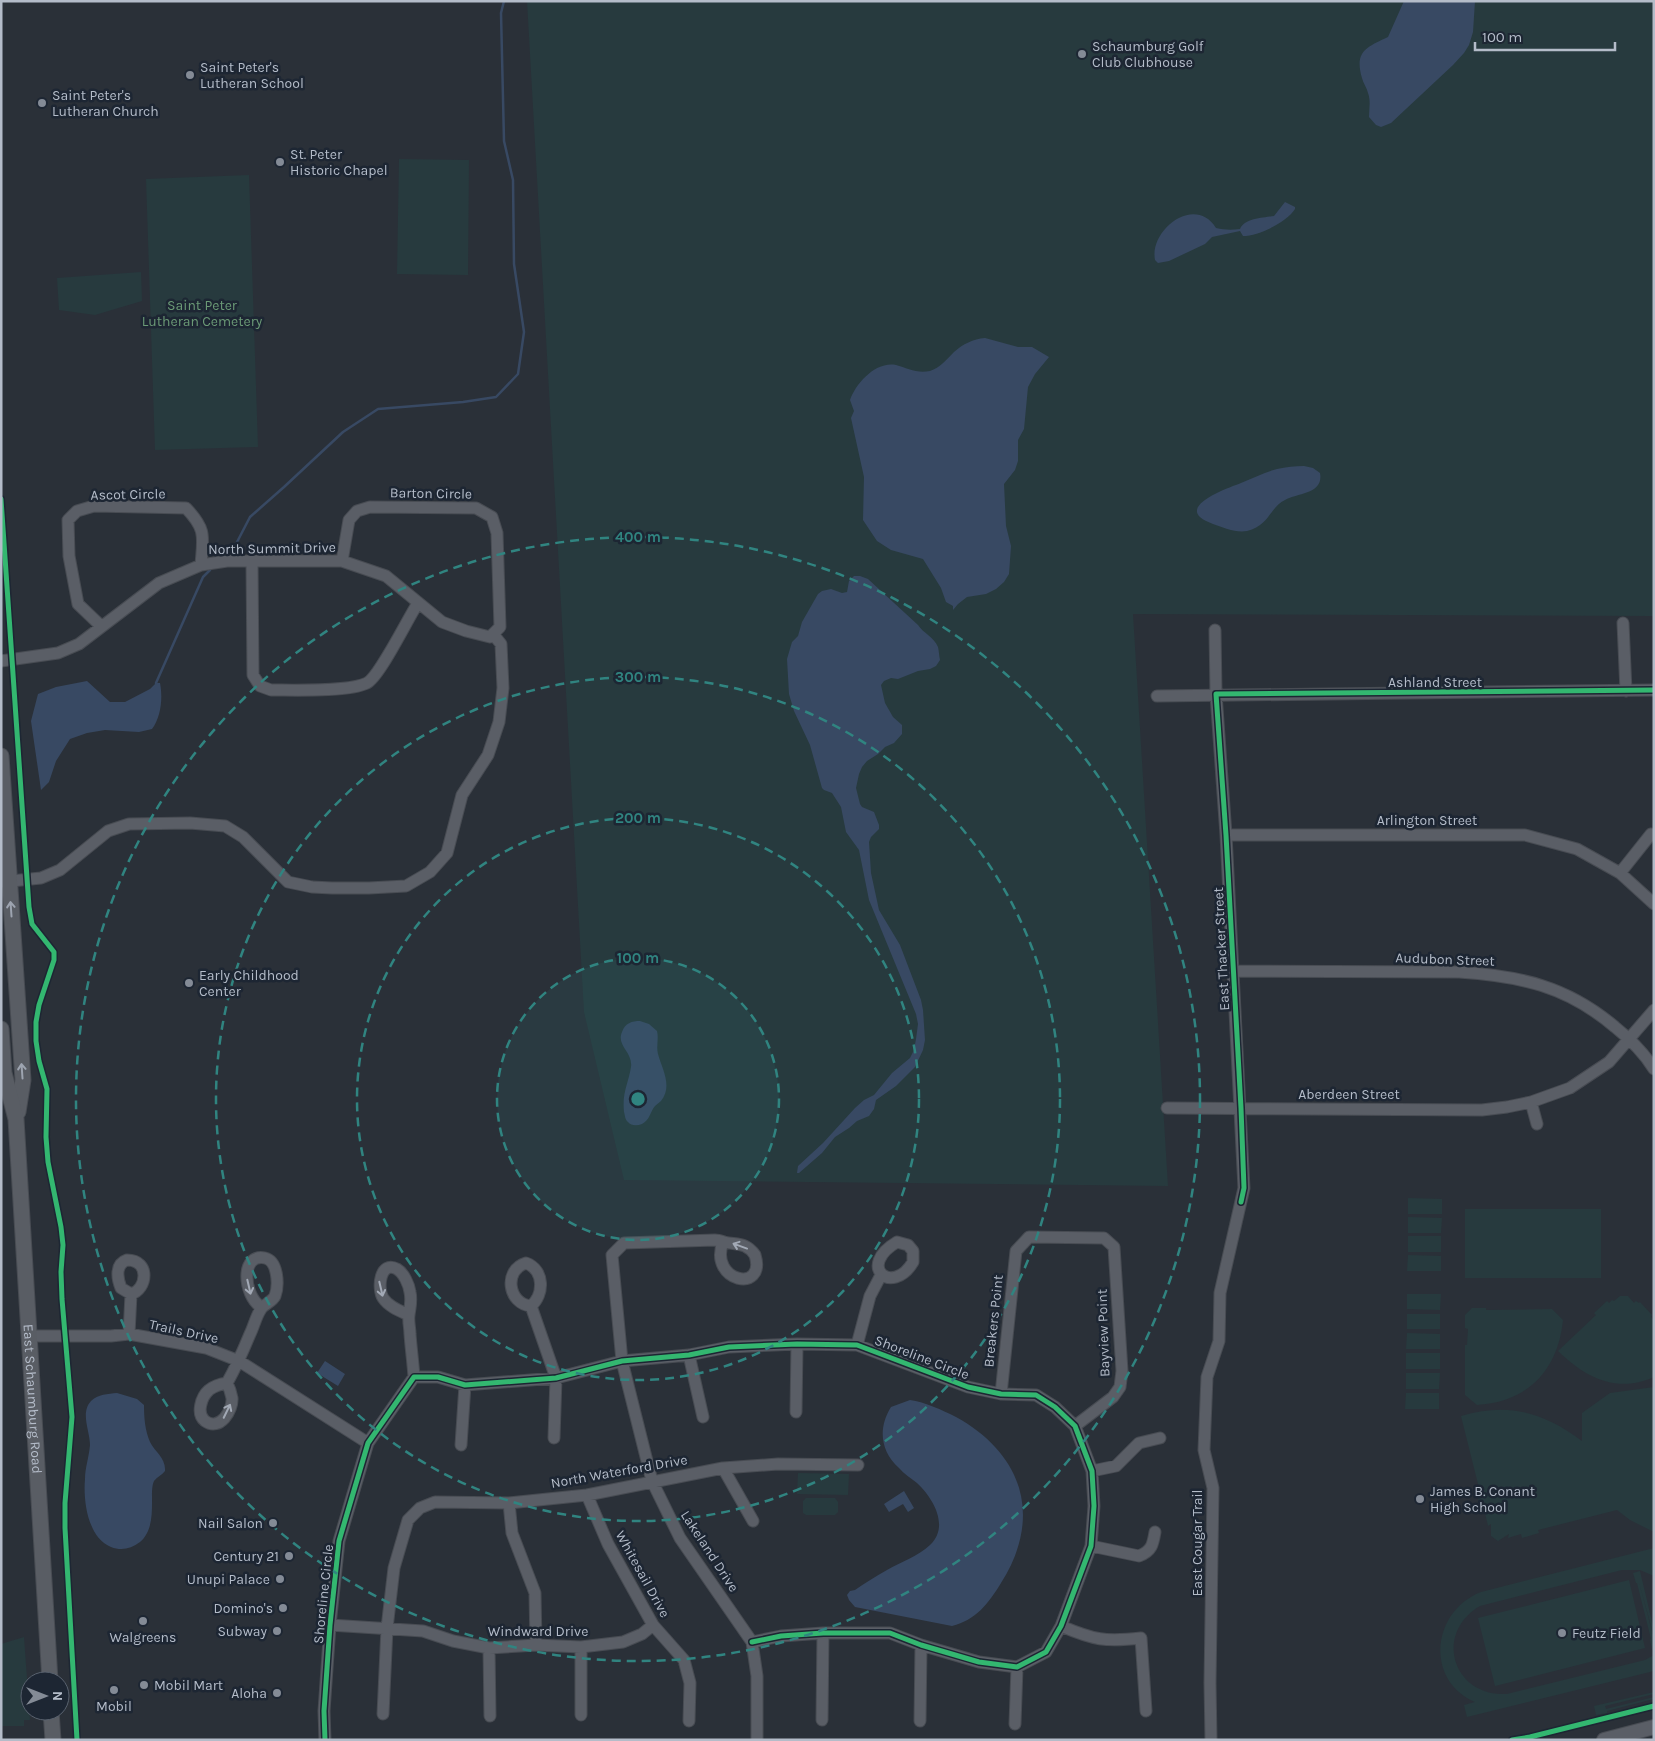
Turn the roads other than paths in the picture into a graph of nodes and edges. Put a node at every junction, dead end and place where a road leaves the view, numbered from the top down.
1 (342, 561) junction
2 (252, 562) junction
3 (201, 565) junction
4 (418, 602) junction
5 (1624, 623) dead end
6 (101, 626) junction
7 (1215, 630) dead end
8 (491, 636) junction
9 (1, 661) edge
10 (1654, 690) edge
11 (1626, 692) junction
12 (1216, 694) junction
13 (1157, 696) dead end
14 (1, 756) edge
15 (1651, 834) dead end
16 (1226, 835) junction
17 (1620, 873) junction
18 (5, 882) edge
19 (1654, 904) edge
20 (1233, 972) junction
21 (1654, 1010) edge
22 (1, 1029) edge
23 (1630, 1039) junction
24 (1654, 1069) edge
25 (1531, 1102) junction
26 (1167, 1108) dead end
27 (1241, 1108) junction
28 (16, 1119) junction
29 (1537, 1124) dead end
30 (1241, 1202) joint
31 (723, 1242) dead end
32 (1114, 1247) joint
33 (881, 1275) dead end
34 (131, 1294) dead end
35 (531, 1306) dead end
36 (261, 1307) dead end
37 (409, 1315) dead end
38 (129, 1334) junction
39 (30, 1336) junction
40 (797, 1344) junction
41 (857, 1345) junction
42 (690, 1355) junction
43 (239, 1361) junction
44 (622, 1361) junction
45 (414, 1377) junction
46 (556, 1378) junction
47 (227, 1383) dead end
48 (465, 1385) junction
49 (1001, 1394) junction
50 (796, 1412) dead end
51 (703, 1418) dead end
52 (1075, 1426) junction
53 (554, 1438) dead end
54 (1160, 1438) dead end
55 (368, 1443) junction
56 (461, 1445) dead end
57 (858, 1465) dead end
58 (724, 1468) junction
59 (1092, 1471) junction
60 (652, 1482) junction
61 (587, 1495) junction
62 (509, 1503) junction
63 (753, 1521) dead end
64 (1155, 1532) dead end
65 (1092, 1546) junction
66 (330, 1625) junction
67 (653, 1625) junction
68 (1061, 1626) junction
69 (387, 1628) junction
70 (823, 1634) junction
71 (752, 1642) junction
72 (536, 1645) junction
73 (922, 1645) junction
74 (581, 1647) junction
75 (489, 1648) junction
76 (1017, 1666) junction
77 (49, 1671) edge
78 (1146, 1711) dead end
79 (383, 1714) dead end
80 (581, 1715) dead end
81 (490, 1716) dead end
82 (822, 1720) dead end
83 (920, 1720) dead end
84 (52, 1721) edge
85 (689, 1721) dead end
86 (1015, 1724) dead end
87 (1654, 1727) edge
88 (53, 1740) edge
89 (325, 1740) edge
90 (757, 1740) edge
91 (1211, 1740) edge
92 (1604, 1740) edge

1 - 2 street, North Summit Drive
1 - 4 street, North Summit Drive
1 - 8 street, Barton Circle
2 - 3 street, North Summit Drive
2 - 4 street
3 - 6 street, North Summit Drive
3 - 6 street, Ascot Circle
4 - 8 street, North Summit Drive
5 - 11 street
6 - 9 street, North Summit Drive
7 - 12 street, East Thacker Street
8 - 18 street
10 - 11 street, Ashland Street
11 - 12 street, Ashland Street
12 - 13 street, Ashland Street
12 - 16 street, East Thacker Street
14 - 18 main road, East Schaumburg Road
15 - 17 street
16 - 17 street, Arlington Street
16 - 20 street, East Thacker Street
17 - 19 street, Arlington Street
28 -> 18 main road, East Schaumburg Road
20 - 23 street, Audubon Street
20 - 27 street, East Thacker Street
21 - 23 street, Aberdeen Street
22 - 28 main road, East Schaumburg Road
23 - 24 street, Audubon Street
23 - 25 street, Aberdeen Street
25 - 27 street, Aberdeen Street
25 - 29 street
26 - 27 street, Aberdeen Street
27 - 30 street, East Thacker Street
28 - 39 main road, East Schaumburg Road
30 - 91 street, East Cougar Trail
31 - 44 street, Lakeland Drive
32 - 49 street, Breakers Point
32 - 52 street, Bayview Point
33 - 41 street
34 - 38 street
35 - 46 street
36 - 43 street
37 - 45 street
38 - 39 street, Trails Drive
38 - 43 street, Trails Drive
39 - 77 main road, East Schaumburg Road
40 - 41 street, Shoreline Circle
40 - 42 street, Shoreline Circle
40 - 50 street
41 - 49 street, Shoreline Circle
42 - 44 street, Shoreline Circle
42 - 51 street
43 - 47 street
43 - 55 street, Trails Drive
44 - 46 street, Shoreline Circle
44 - 60 street, Lakeland Drive
45 - 48 street, Shoreline Circle
45 - 55 street, Shoreline Circle
46 - 48 street, Shoreline Circle
46 - 53 street
48 - 56 street
49 - 52 street, Shoreline Circle
52 - 59 street, Shoreline Circle
54 - 59 street
55 - 66 street, Shoreline Circle
57 - 58 street, North Waterford Drive
58 - 60 street, North Waterford Drive
58 - 63 street
59 - 65 street, Shoreline Circle
60 - 61 street, North Waterford Drive
60 - 71 street, Lakeland Drive
61 - 62 street, North Waterford Drive
61 - 67 street, Whitesail Drive
62 - 69 street, North Waterford Drive
62 - 72 street
64 - 65 street
65 - 68 street, Shoreline Circle
66 - 69 street, Windward Drive
66 - 89 street, Shoreline Circle
67 - 74 street, Windward Drive
67 - 85 street, Whitesail Drive
68 - 76 street, Shoreline Circle
68 - 78 street
69 - 75 street, Windward Drive
69 - 79 street, North Waterford Drive
70 - 71 street
70 - 73 street
70 - 82 street
71 - 90 street, Lakeland Drive
72 - 74 street, Windward Drive
72 - 75 street, Windward Drive
73 - 76 street
73 - 83 street
74 - 80 street
75 - 81 street
76 - 86 street
84 - 88 main road
87 - 92 street

